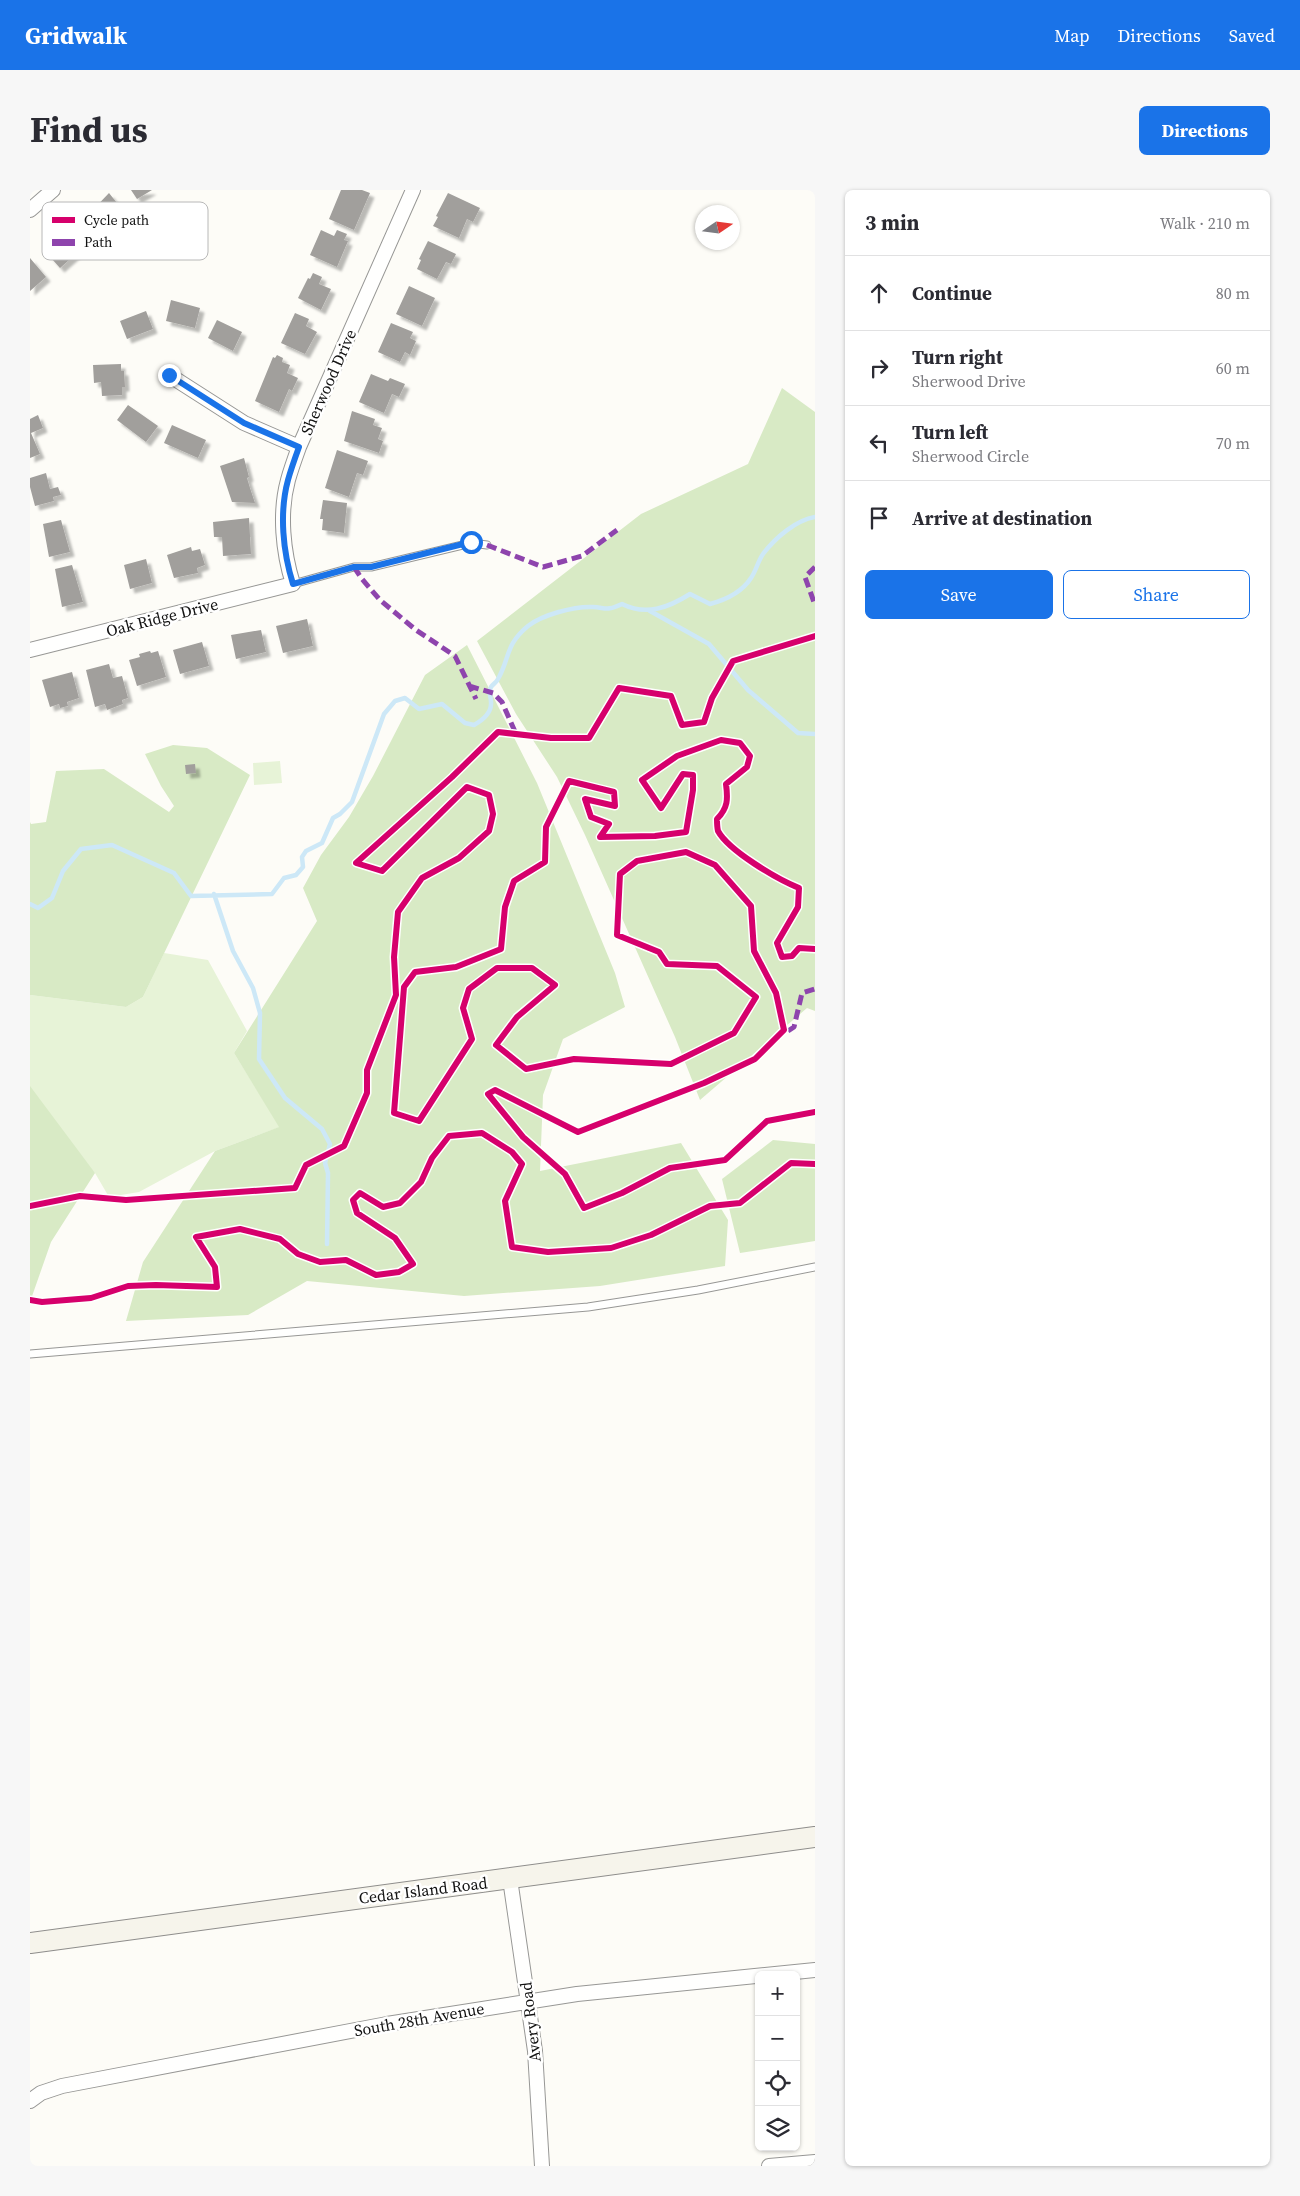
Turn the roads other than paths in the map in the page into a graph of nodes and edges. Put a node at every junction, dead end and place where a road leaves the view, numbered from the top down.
1 (54, 190) edge
2 (414, 190) edge
3 (30, 210) edge
4 (169, 375) dead end
5 (299, 447) junction
6 (487, 545) dead end
7 (293, 584) junction
8 (31, 646) edge
9 (815, 1267) edge
10 (30, 1354) edge
11 (815, 1837) edge
12 (510, 1879) junction
13 (30, 1943) edge
14 (815, 1970) edge
15 (529, 2001) junction
16 (30, 2101) edge
17 (815, 2162) edge
18 (542, 2166) edge
19 (769, 2166) edge

1 - 3 street
2 - 5 street, Sherwood Drive
4 - 5 street
5 - 7 street, Sherwood Drive
6 - 7 lane
7 - 8 street, Oak Ridge Drive
9 - 10 lane
11 - 12 street, Cedar Island Road
12 - 13 street, Cedar Island Road
12 - 15 street, Avery Road
14 - 15 street, South 28th Avenue
15 - 16 street, South 28th Avenue
15 - 18 street, Avery Road
17 - 19 street

